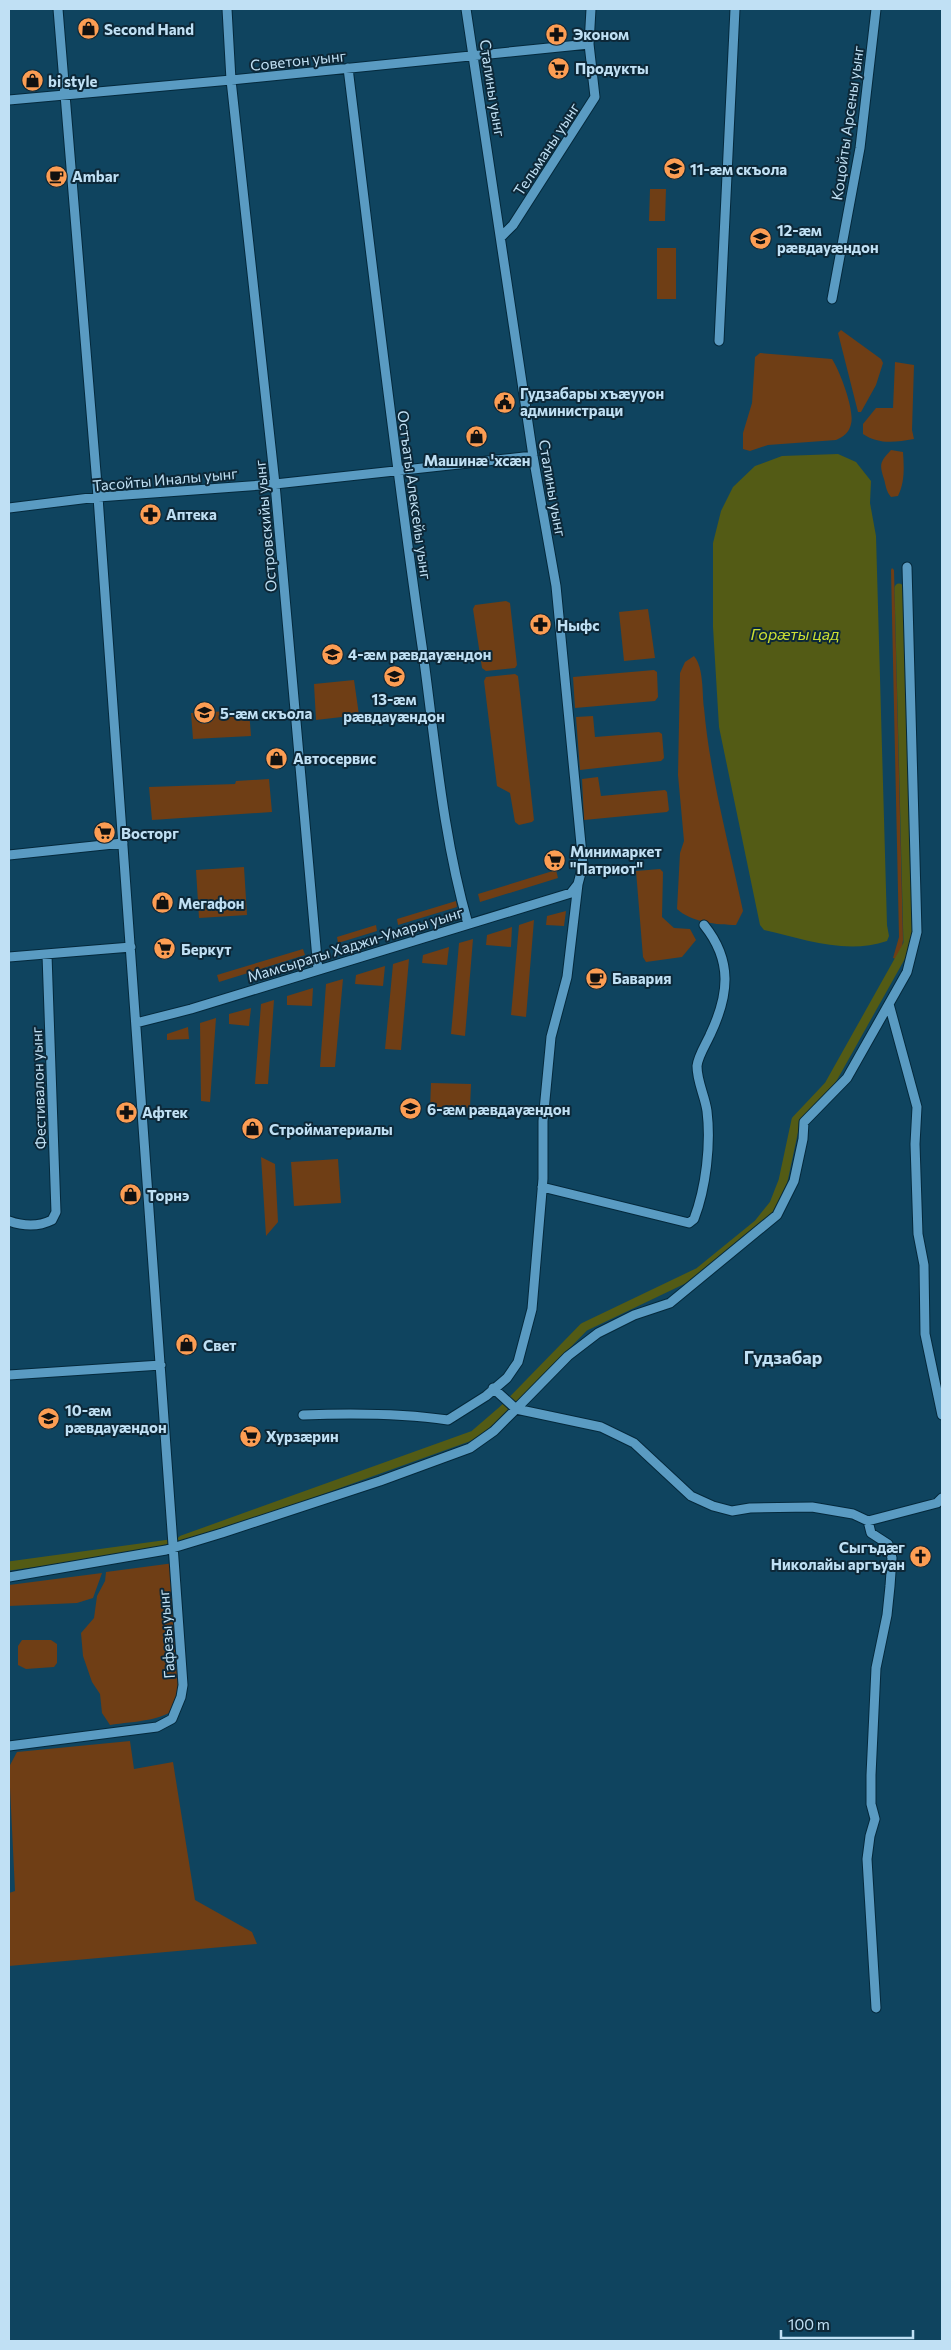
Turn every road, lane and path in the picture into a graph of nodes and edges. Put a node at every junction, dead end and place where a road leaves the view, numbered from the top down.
1 (58, 9) edge
2 (227, 9) edge
3 (466, 9) edge
4 (591, 9) edge
5 (735, 9) edge
6 (876, 9) edge
7 (589, 44) junction
8 (474, 55) junction
9 (348, 68) junction
10 (231, 80) junction
11 (65, 94) junction
12 (9, 100) edge
13 (501, 237) junction
14 (832, 299) dead end
15 (719, 341) dead end
16 (533, 456) junction
17 (397, 470) junction
18 (275, 484) junction
19 (98, 497) junction
20 (9, 508) edge
21 (907, 567) dead end
22 (123, 843) junction
23 (9, 855) edge
24 (578, 884) junction
25 (468, 924) junction
26 (704, 926) dead end
27 (131, 947) junction
28 (47, 955) junction
29 (9, 957) edge
30 (318, 970) junction
31 (890, 1004) junction
32 (136, 1023) junction
33 (542, 1187) junction
34 (9, 1220) edge
35 (161, 1365) junction
36 (9, 1374) edge
37 (496, 1391) junction
38 (515, 1408) junction
39 (303, 1415) dead end
40 (942, 1415) edge
41 (942, 1498) edge
42 (868, 1521) junction
43 (174, 1547) junction
44 (9, 1577) edge
45 (9, 1746) edge
46 (876, 2008) dead end

1 - 11 street, Гафезы уынг
2 - 10 street, Островскийы уынг
3 - 8 street, Сталины уынг
4 - 7 street, Тельманы уынг
5 - 15 street
6 - 14 street, Коцойты Арсены уынг
7 - 8 street, Советон уынг
7 - 13 street, Тельманы уынг
8 - 9 street, Советон уынг
8 - 13 street, Сталины уынг
9 - 10 street, Советон уынг
9 - 17 street, Остъаты Алексейы уынг
10 - 11 street, Советон уынг
10 - 18 street, Островскийы уынг
11 - 12 street, Советон уынг
11 - 19 street, Гафезы уынг
13 - 16 street, Сталины уынг
16 - 17 street, Тасойты Иналы уынг
16 - 24 street, Сталины уынг
17 - 18 street, Тасойты Иналы уынг
17 - 25 street, Остъаты Алексейы уынг
18 - 19 street, Тасойты Иналы уынг
18 - 30 street, Островскийы уынг
19 - 20 street, Тасойты Иналы уынг
19 - 22 street, Гафезы уынг
21 - 31 street
22 - 23 street
22 - 27 street, Гафезы уынг
24 - 25 street, Мамсыраты Хаджи-Умары уынг
24 - 33 street, Сталины уынг
25 - 30 street, Мамсыраты Хаджи-Умары уынг
26 - 33 street
27 - 28 street
27 - 32 street, Гафезы уынг
28 - 29 street
28 - 34 street, Фестивалон уынг
30 - 32 street, Мамсыраты Хаджи-Умары уынг
31 - 38 street
31 - 40 street
32 - 35 street, Гафезы уынг
33 - 37 street, Сталины уынг
35 - 36 street
35 - 43 street, Гафезы уынг
37 - 38 street
37 - 39 street, Сталины уынг
38 - 42 street
38 - 43 street
41 - 42 street
42 - 46 street
43 - 44 street
43 - 45 street, Гафезы уынг

